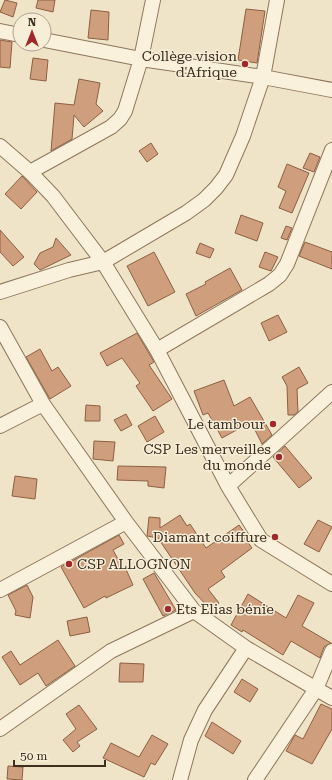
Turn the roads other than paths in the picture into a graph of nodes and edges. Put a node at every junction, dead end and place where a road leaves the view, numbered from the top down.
1 (153, 0) edge
2 (277, 0) edge
3 (0, 31) edge
4 (12, 33) edge
5 (52, 42) edge
6 (141, 59) junction
7 (263, 76) junction
8 (332, 90) edge
9 (0, 146) edge
10 (332, 150) edge
11 (30, 172) junction
12 (103, 262) junction
13 (0, 292) edge
14 (0, 327) edge
15 (157, 350) junction
16 (332, 392) edge
17 (43, 404) junction
18 (0, 426) edge
19 (228, 486) junction
20 (126, 522) junction
21 (332, 584) edge
22 (0, 590) edge
23 (194, 611) junction
24 (246, 648) junction
25 (332, 651) edge
26 (316, 689) junction
27 (332, 698) edge
28 (0, 730) edge
29 (180, 780) edge
30 (255, 780) edge

1 - 6 street
2 - 7 street
3 - 4 street
5 - 6 street
6 - 7 street
6 - 11 street
7 - 8 street
7 - 12 street
9 - 11 street
10 - 15 street
11 - 12 street
12 - 13 street
12 - 15 street
14 - 17 street
15 - 19 street
16 - 19 street
17 - 18 street
17 - 20 street
19 - 21 street
20 - 22 street
20 - 23 street
23 - 24 street
23 - 28 street
24 - 26 street
24 - 29 street
25 - 26 street
26 - 27 street
26 - 30 street

